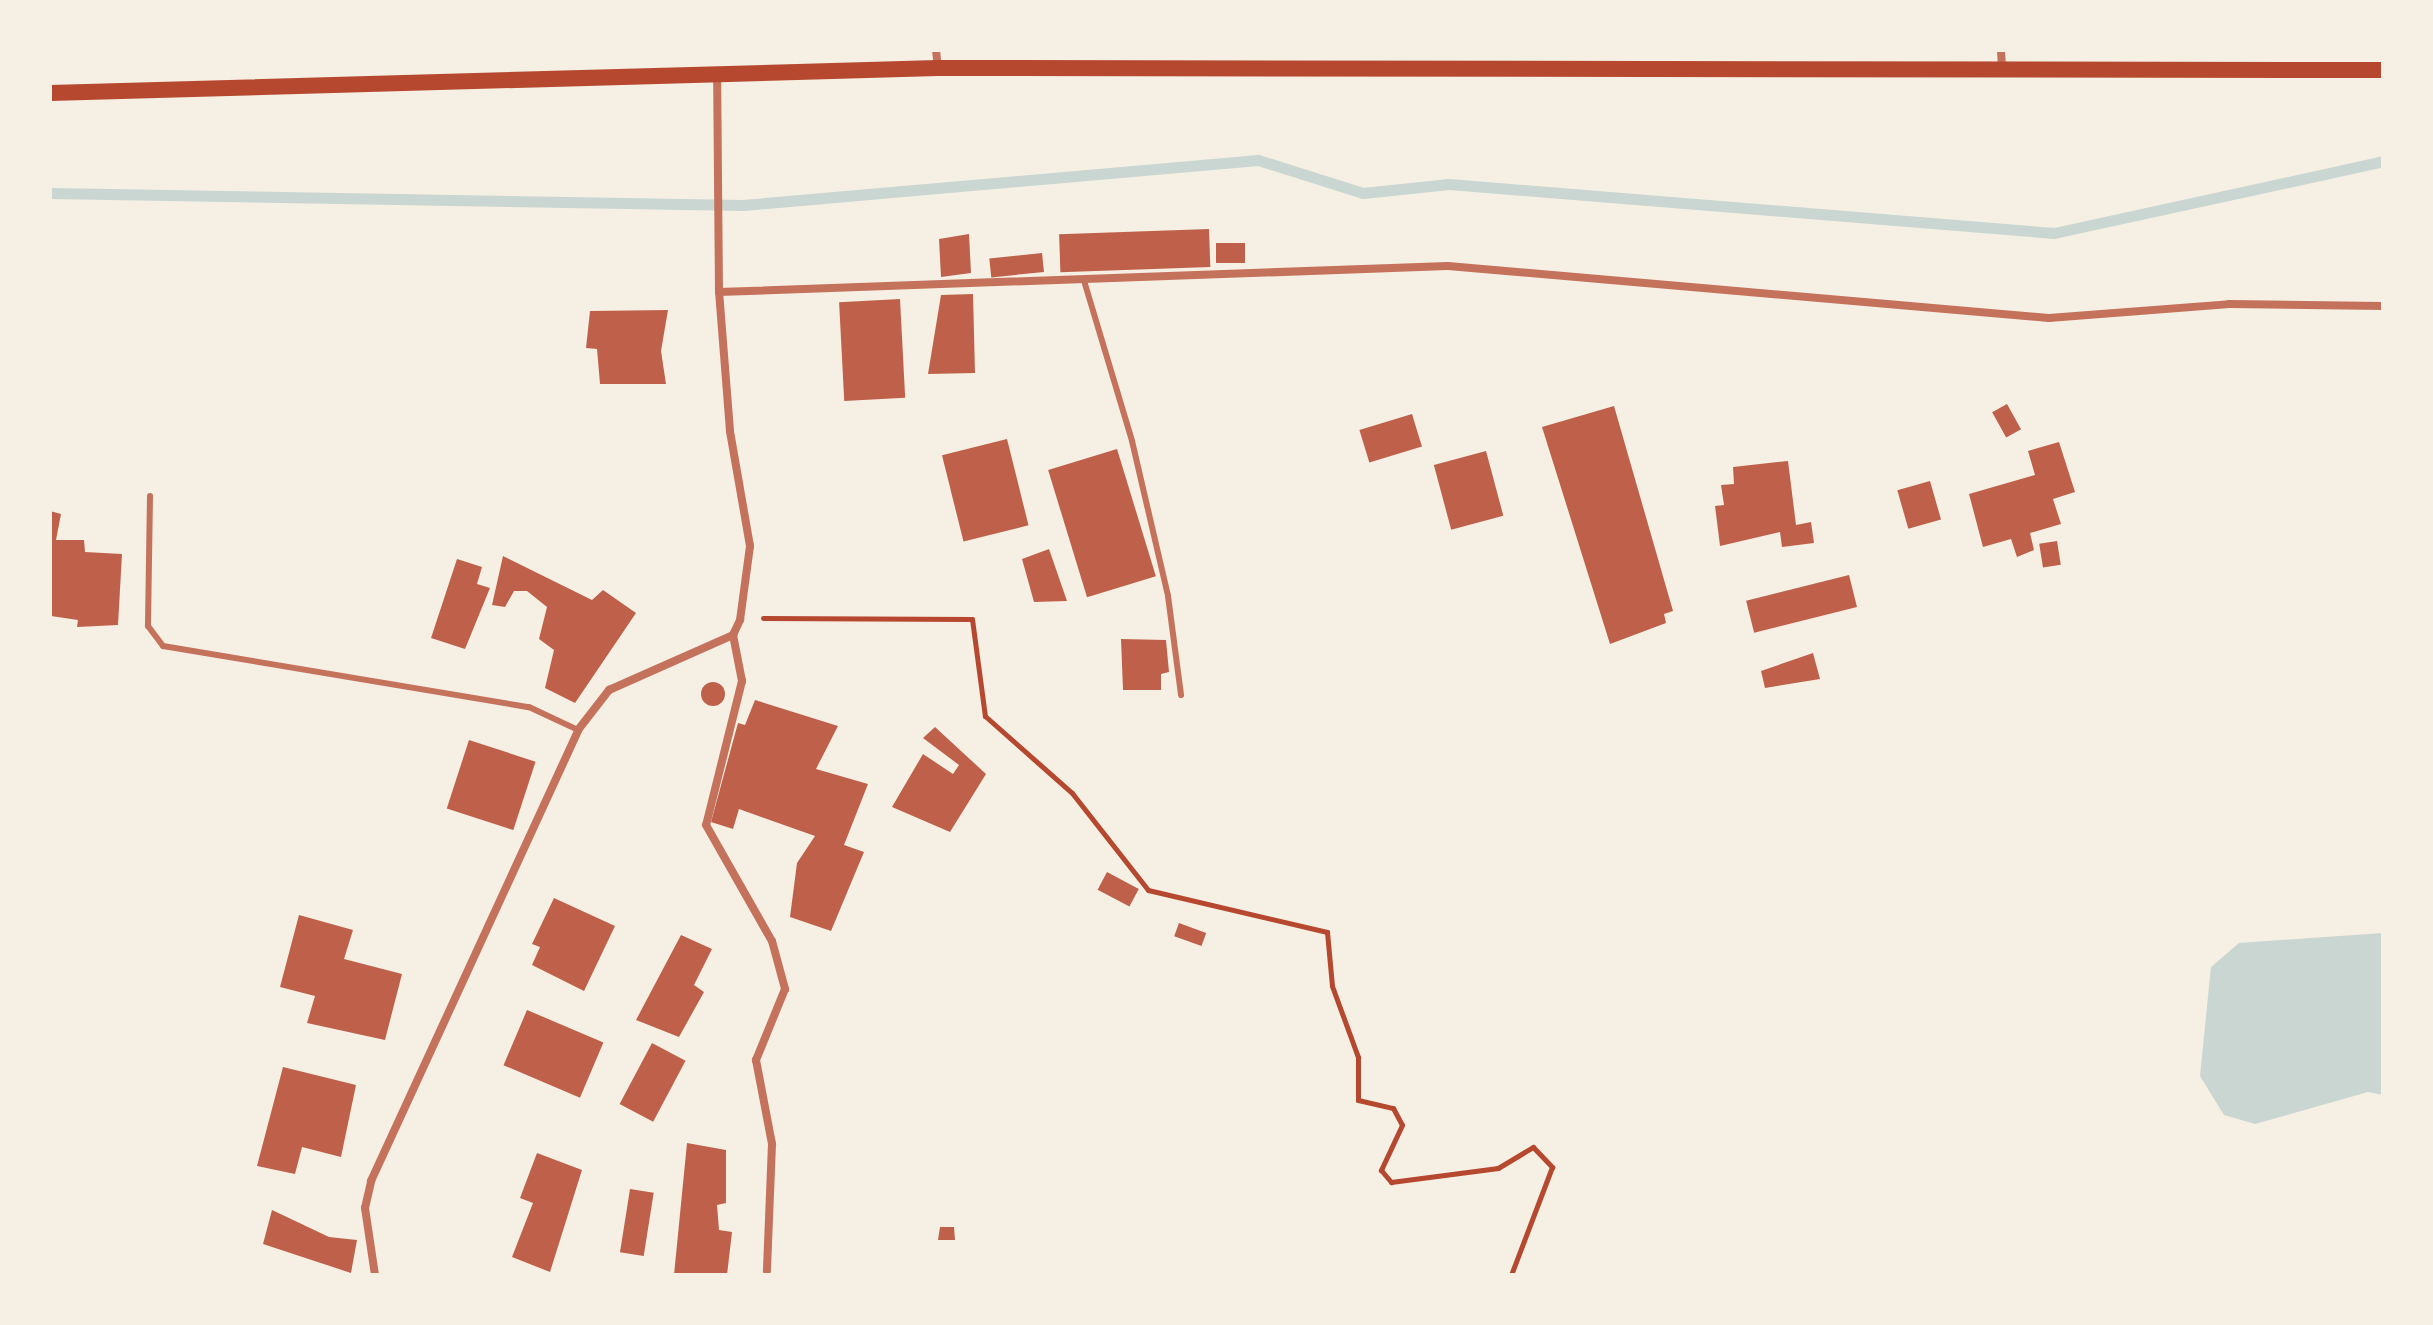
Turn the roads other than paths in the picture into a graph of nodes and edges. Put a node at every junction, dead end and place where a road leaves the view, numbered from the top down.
1 (936, 50) edge
2 (2001, 50) edge
3 (938, 68) junction
4 (2383, 70) edge
5 (717, 73) junction
6 (2003, 73) junction
7 (50, 93) edge
8 (1085, 284) junction
9 (719, 292) junction
10 (2383, 306) edge
11 (150, 496) dead end
12 (733, 635) junction
13 (1181, 695) dead end
14 (578, 730) junction
15 (765, 1273) edge
16 (375, 1275) edge

1 - 3 street
2 - 6 street
3 - 5 main road
3 - 6 main road
4 - 6 main road
5 - 7 main road
5 - 9 street
8 - 9 street
8 - 10 street
8 - 13 lane
9 - 12 street
11 - 14 lane
12 - 14 street
12 - 15 street
14 - 16 street

